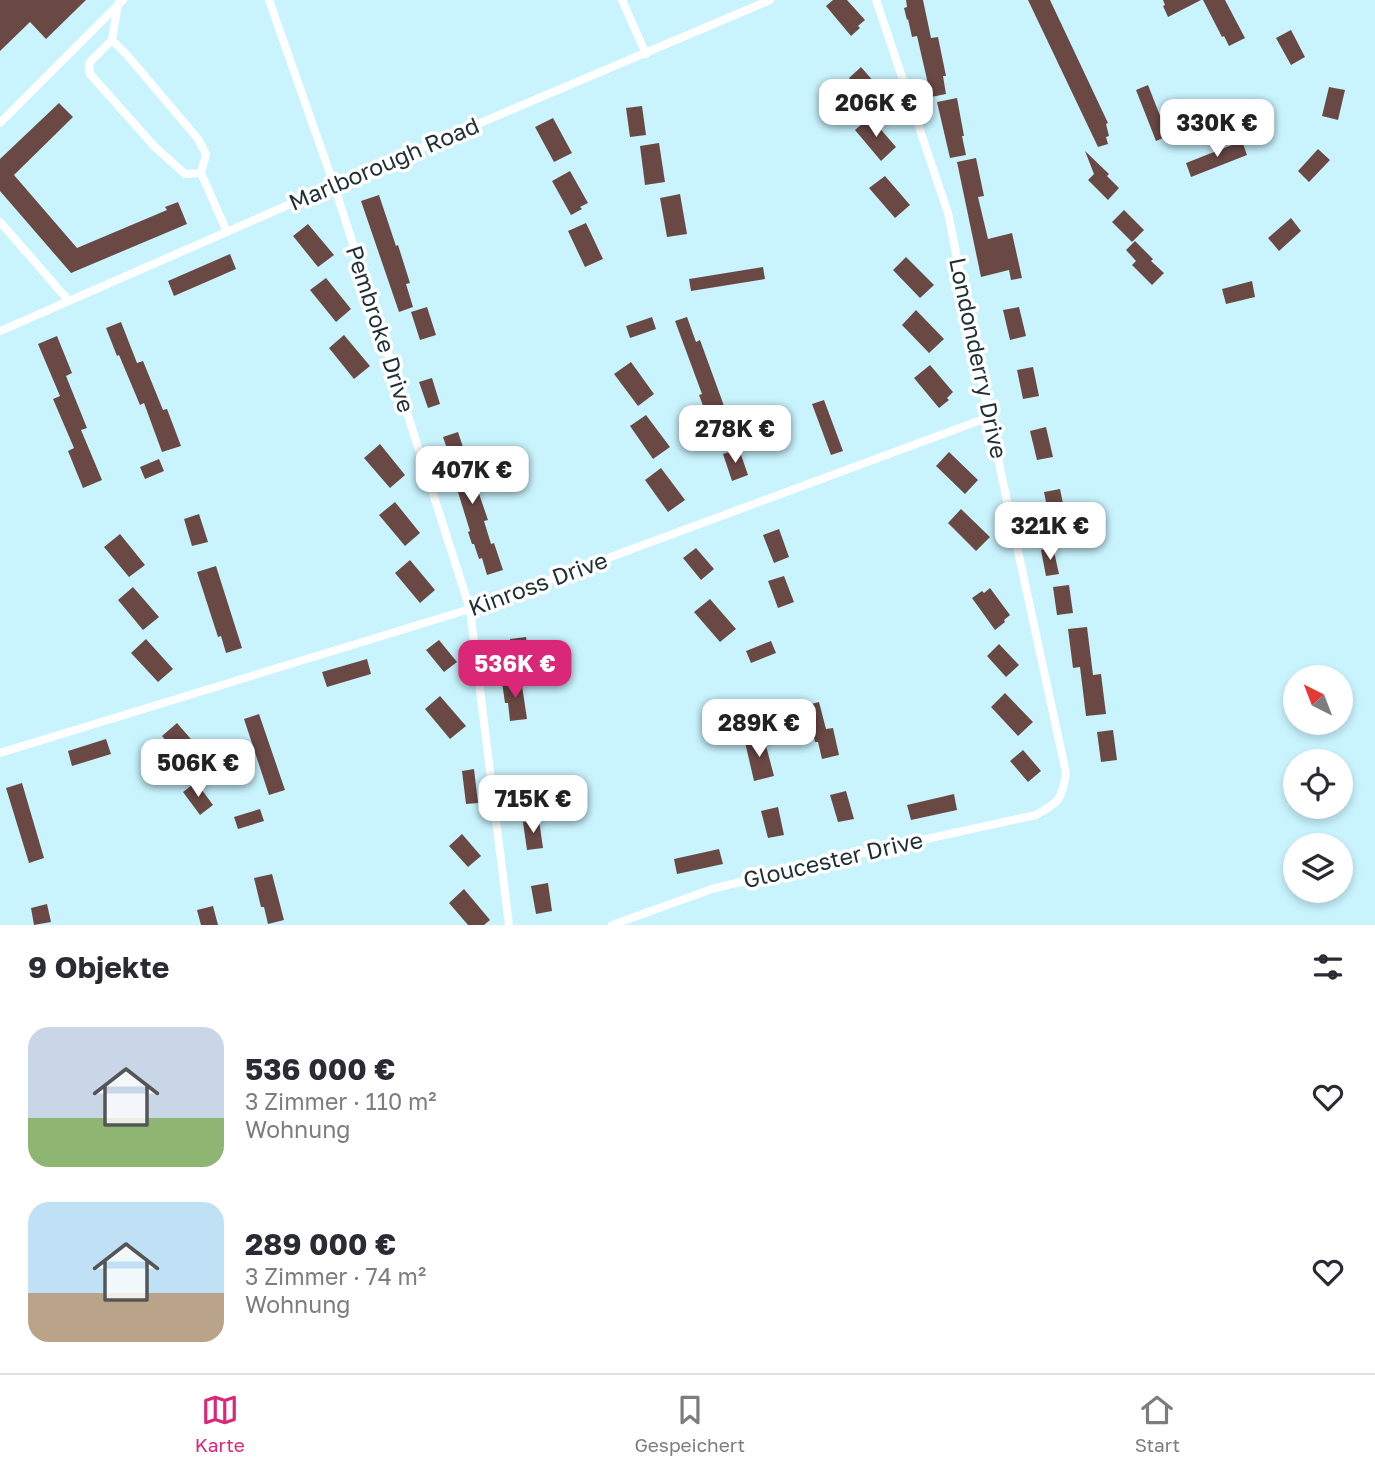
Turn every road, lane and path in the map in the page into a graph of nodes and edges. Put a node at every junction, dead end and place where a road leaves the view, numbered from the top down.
1 (269, 0) edge
2 (622, 0) edge
3 (770, 0) edge
4 (876, 0) edge
5 (120, 2) edge
6 (112, 40) junction
7 (646, 54) junction
8 (0, 122) edge
9 (201, 173) junction
10 (334, 185) junction
11 (0, 222) edge
12 (227, 232) junction
13 (69, 301) junction
14 (0, 331) edge
15 (989, 417) junction
16 (470, 609) junction
17 (0, 753) edge
18 (1056, 803) joint
19 (509, 925) edge
20 (612, 925) edge

1 - 10 lane, Pembroke Drive
2 - 7 lane
3 - 7 lane, Marlborough Road
4 - 15 lane, Londonderry Drive
5 - 6 lane
5 - 8 lane
6 - 9 lane
6 - 9 lane
7 - 10 lane, Marlborough Road
9 - 12 lane
10 - 12 lane, Marlborough Road
10 - 16 lane, Pembroke Drive
11 - 13 lane
12 - 13 lane, Marlborough Road
13 - 14 lane, Marlborough Road
15 - 16 lane, Kinross Drive
15 - 18 lane, Londonderry Drive
16 - 17 lane, Kinross Drive
16 - 19 lane, Pembroke Drive
18 - 20 lane, Gloucester Drive

